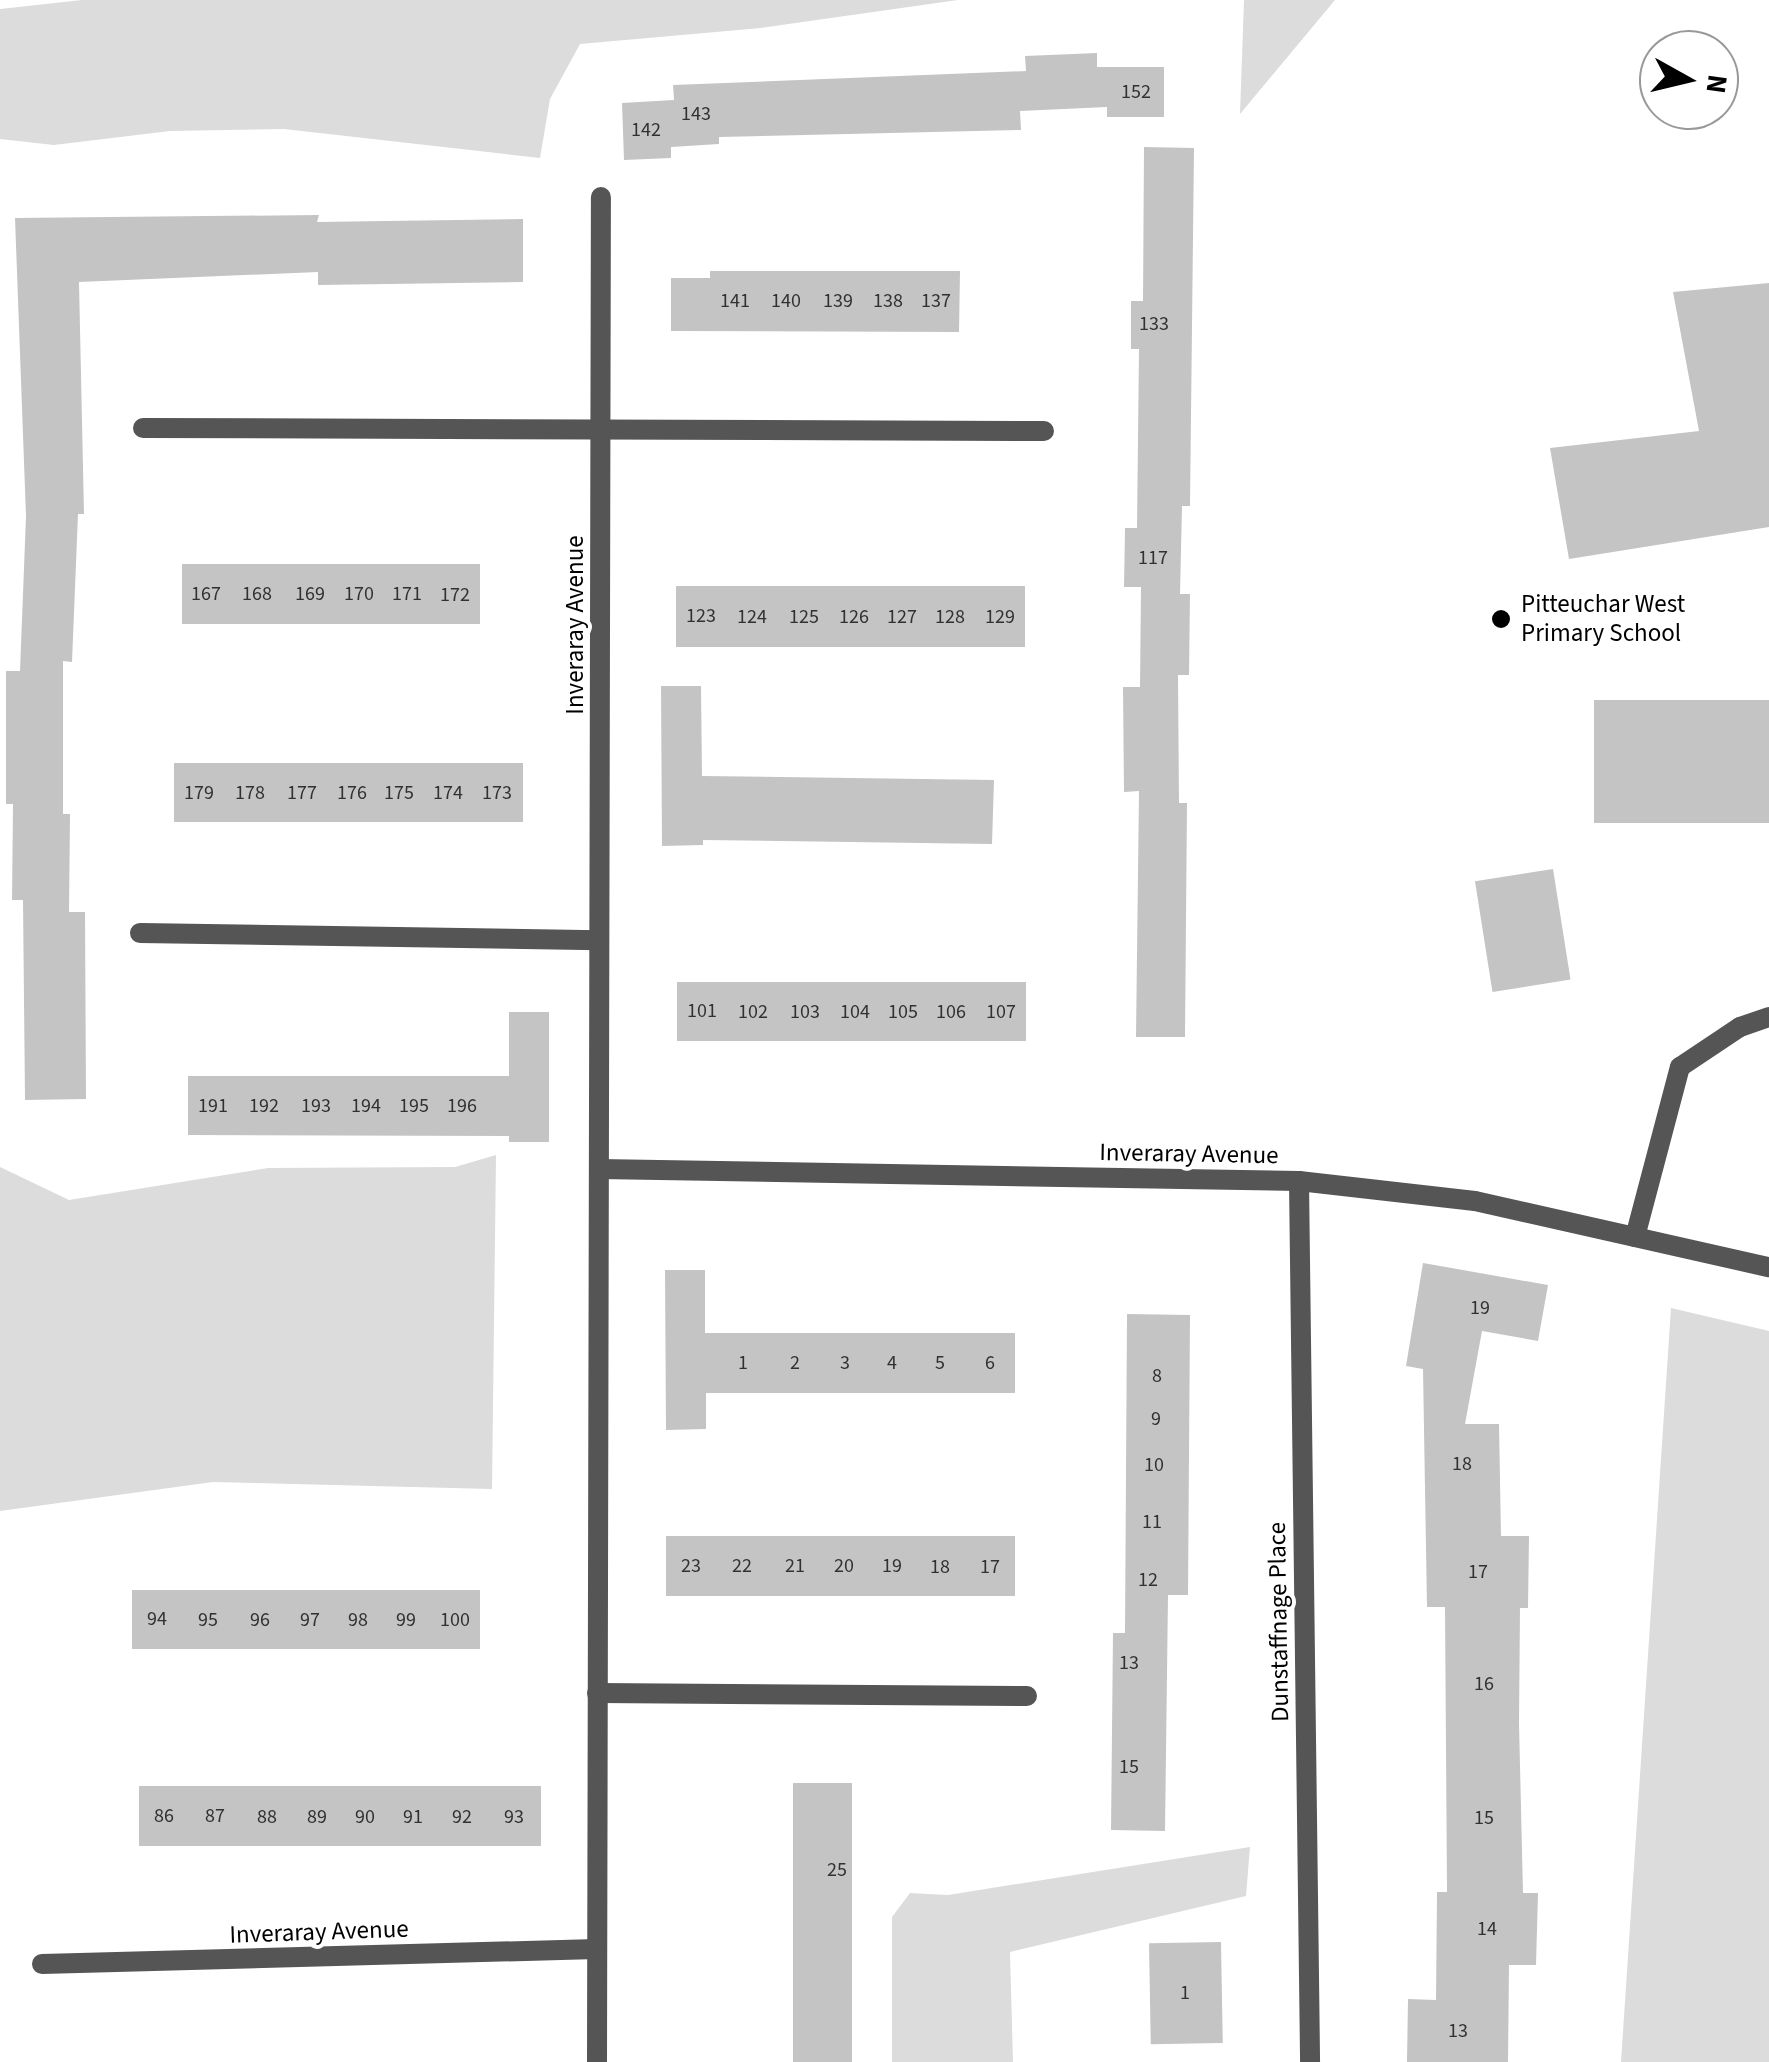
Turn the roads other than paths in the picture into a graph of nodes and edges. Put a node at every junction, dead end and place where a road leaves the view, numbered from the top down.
1 (601, 197) dead end
2 (144, 428) dead end
3 (600, 430) junction
4 (1044, 431) dead end
5 (140, 933) dead end
6 (599, 940) junction
7 (1769, 1018) edge
8 (599, 1169) junction
9 (1299, 1181) junction
10 (1635, 1238) junction
11 (1769, 1268) edge
12 (597, 1693) junction
13 (1027, 1696) dead end
14 (597, 1950) junction
15 (42, 1964) dead end
16 (597, 2062) edge
17 (1310, 2062) edge

1 - 3 street, Inveraray Avenue
2 - 3 street
3 - 4 street
3 - 6 street, Inveraray Avenue
5 - 6 street
6 - 8 street, Inveraray Avenue
7 - 10 street
8 - 9 street, Inveraray Avenue
8 - 12 street, Inveraray Avenue
9 - 10 street, Inveraray Avenue
9 - 17 street, Dunstaffnage Place
10 - 11 street, Inveraray Avenue
12 - 13 street
12 - 14 street, Inveraray Avenue
14 - 15 street, Inveraray Avenue
14 - 16 street, Inveraray Avenue

